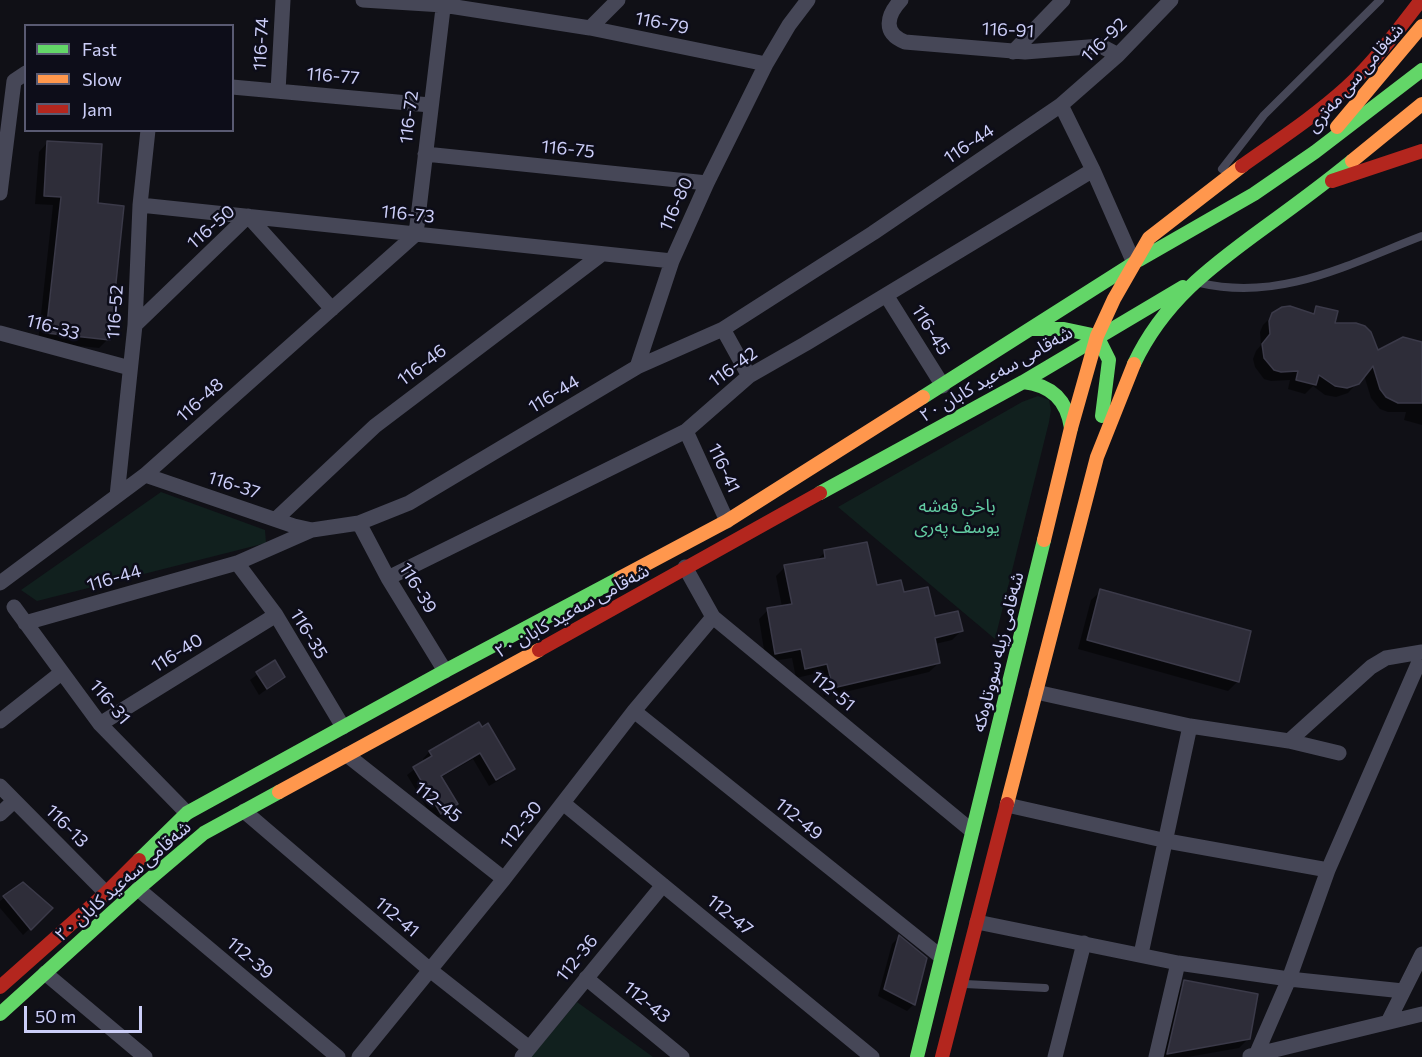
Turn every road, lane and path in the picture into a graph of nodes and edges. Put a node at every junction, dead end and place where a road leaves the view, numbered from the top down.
1 (284, 0) edge
2 (363, 0) edge
3 (618, 0) edge
4 (808, 0) edge
5 (901, 0) edge
6 (1063, 0) edge
7 (1172, 0) edge
8 (1380, 0) edge
9 (1421, 0) edge
10 (443, 2) edge
11 (1422, 26) edge
12 (590, 28) junction
13 (1013, 52) junction
14 (1118, 55) junction
15 (766, 63) junction
16 (1422, 70) edge
17 (13, 80) edge
18 (234, 87) edge
19 (278, 91) junction
20 (1422, 104) edge
21 (430, 105) junction
22 (1061, 105) junction
23 (148, 132) edge
24 (1422, 151) edge
25 (1315, 152) junction
26 (425, 154) junction
27 (1093, 170) junction
28 (707, 183) junction
29 (1323, 184) junction
30 (0, 187) edge
31 (0, 193) edge
32 (1203, 195) junction
33 (140, 204) junction
34 (248, 216) junction
35 (416, 234) junction
36 (1422, 236) edge
37 (602, 255) junction
38 (672, 261) junction
39 (1134, 263) junction
40 (1192, 281) junction
41 (886, 295) junction
42 (332, 309) junction
43 (135, 325) junction
44 (723, 329) junction
45 (1031, 329) junction
46 (0, 333) edge
47 (1097, 336) junction
48 (637, 367) junction
49 (130, 368) junction
50 (748, 376) junction
51 (1023, 382) junction
52 (943, 386) junction
53 (1071, 428) junction
54 (686, 431) junction
55 (1096, 457) junction
56 (145, 475) junction
57 (117, 496) junction
58 (276, 519) junction
59 (727, 521) junction
60 (359, 523) junction
61 (312, 530) junction
62 (237, 563) junction
63 (685, 567) junction
64 (388, 578) junction
65 (616, 580) junction
66 (0, 584) edge
67 (628, 601) junction
68 (14, 607) dead end
69 (276, 615) junction
70 (713, 617) junction
71 (25, 623) junction
72 (1034, 644) junction
73 (1422, 653) edge
74 (445, 671) junction
75 (61, 673) junction
76 (1036, 692) junction
77 (634, 711) junction
78 (0, 721) edge
79 (100, 724) junction
80 (1190, 726) junction
81 (343, 728) junction
82 (1290, 741) junction
83 (1339, 753) dead end
84 (347, 755) junction
85 (0, 786) edge
86 (14, 801) junction
87 (563, 803) junction
88 (1007, 805) junction
89 (243, 811) junction
90 (187, 813) junction
91 (0, 814) edge
92 (972, 831) junction
93 (1167, 841) junction
94 (1328, 870) junction
95 (504, 879) junction
96 (663, 885) junction
97 (138, 889) junction
98 (106, 893) junction
99 (977, 922) junction
100 (1084, 943) junction
101 (1142, 954) junction
102 (1422, 954) edge
103 (940, 956) junction
104 (1178, 963) junction
105 (430, 970) junction
106 (45, 974) junction
107 (586, 978) junction
108 (1289, 979) junction
109 (961, 984) junction
110 (0, 987) edge
111 (1045, 988) dead end
112 (1403, 991) junction
113 (0, 1014) edge
114 (1422, 1014) edge
115 (1388, 1022) junction
116 (526, 1053) edge
117 (1252, 1056) edge
118 (145, 1057) edge
119 (338, 1057) edge
120 (358, 1057) edge
121 (682, 1057) edge
122 (872, 1057) edge
123 (917, 1057) edge
124 (942, 1057) edge
125 (1055, 1057) edge
126 (1156, 1057) edge

1 - 19 street, 116-74
2 - 10 street, 116-79
3 - 12 street
4 - 15 street, 116-80
5 - 13 street, 116-91
6 - 13 street
7 - 14 street, 116-92
8 - 32 lane
9 - 32 main road, شەقامی زیلە سووتاوەکە
10 - 12 street, 116-79
10 - 21 street, 116-72
11 - 25 main road, شەقامی سی مەتری
12 - 15 street, 116-79
13 - 14 street, 116-91
14 - 22 street, 116-92
15 - 28 street, 116-80
16 - 25 main road
17 - 30 street
18 - 19 street, 116-77
19 - 21 street, 116-77
20 - 29 main road
21 - 26 street, 116-72
22 - 27 street
22 - 44 street, 116-44
23 - 33 street, 116-52
24 - 29 main road
25 - 39 main road, شەقامی سەعید کابان ٢٠
26 - 28 street, 116-75
26 - 35 street, 116-72
27 - 39 street
27 - 41 street, 116-42
28 - 38 street, 116-80
29 - 40 main road
30 - 31 street
32 - 39 main road, شەقامی زیلە سووتاوەکە
33 - 34 street, 116-73
33 - 43 street, 116-52
34 - 35 street, 116-73
34 - 42 street, 116-50
34 - 43 street, 116-50
35 - 37 street, 116-73
35 - 42 street, 116-48
36 - 40 lane
37 - 38 street, 116-73
37 - 58 street, 116-46
38 - 48 street, 116-80
39 - 45 main road, شەقامی سەعید کابان ٢٠
39 - 47 main road, شەقامی زیلە سووتاوەکە
40 - 47 main road, شەقامی سەعید کابان ٢٠
40 - 55 main road, شەقامی زیلە سووتاوەکە
41 - 50 street, 116-42
41 - 52 street, 116-45
42 - 56 street, 116-48
43 - 49 street, 116-52
44 - 48 street, 116-44
44 - 50 street
45 - 47 main road
45 - 52 main road, شەقامی سەعید کابان ٢٠
46 - 49 street, 116-33
47 - 51 main road, شەقامی سەعید کابان ٢٠
47 - 53 main road, شەقامی زیلە سووتاوەکە
47 - 55 main road
48 - 60 street, 116-44
49 - 57 street, 116-52
50 - 54 street, 116-42
51 - 53 main road
51 - 63 main road, شەقامی سەعید کابان ٢٠
52 - 59 main road, شەقامی سەعید کابان ٢٠
53 - 72 main road, شەقامی زیلە سووتاوەکە
54 - 59 street, 116-41
54 - 64 street, 116-42
55 - 72 main road, شەقامی زیلە سووتاوەکە
56 - 57 street, 116-48
56 - 58 street, 116-37
57 - 66 street, 116-48
58 - 61 street, 116-37
59 - 65 main road, شەقامی سەعید کابان ٢٠
60 - 61 street, 116-44
60 - 64 street, 116-39
61 - 62 street, 116-44
62 - 69 street, 116-35
62 - 71 street, 116-44
63 - 67 main road, شەقامی سەعید کابان ٢٠
63 - 70 street, 112-51
64 - 74 street, 116-39
65 - 67 main road
65 - 74 main road, شەقامی سەعید کابان ٢٠
67 - 84 main road, شەقامی سەعید کابان ٢٠
68 - 71 street, 116-31
69 - 79 street, 116-40
69 - 81 street, 116-35
70 - 77 street, 112-30
70 - 92 street, 112-51
71 - 75 street, 116-31
72 - 76 main road, شەقامی زیلە سووتاوەکە
72 - 92 main road, شەقامی زیلە سووتاوەکە
73 - 82 street
73 - 94 street
74 - 81 main road, شەقامی سەعید کابان ٢٠
75 - 78 street
75 - 79 street, 116-31
76 - 80 street
76 - 88 main road, شەقامی زیلە سووتاوەکە
77 - 87 street, 112-30
77 - 103 street, 112-49
79 - 90 street, 116-31
80 - 82 street
80 - 93 street
81 - 90 main road, شەقامی سەعید کابان ٢٠
82 - 83 street
84 - 89 main road, شەقامی سەعید کابان ٢٠
84 - 95 street, 112-45
85 - 86 street, 116-13
86 - 91 street
86 - 98 street, 116-13
87 - 95 street, 112-30
87 - 96 street, 112-47
88 - 93 street
88 - 99 main road, شەقامی زیلە سووتاوەکە
89 - 97 main road, شەقامی سەعید کابان ٢٠
89 - 105 street, 112-41
90 - 98 main road, شەقامی سەعید کابان ٢٠
92 - 103 main road, شەقامی زیلە سووتاوەکە
93 - 94 street
93 - 101 street
94 - 108 street
95 - 105 street, 112-30
96 - 107 street, 112-36
96 - 122 street, 112-47
97 - 106 main road, شەقامی سەعید کابان ٢٠
97 - 119 street, 112-39
98 - 110 main road, شەقامی سەعید کابان ٢٠
99 - 100 street
99 - 109 main road, شەقامی زیلە سووتاوەکە
100 - 101 street
100 - 125 street
101 - 104 street
102 - 112 street
103 - 123 main road, شەقامی زیلە سووتاوەکە
104 - 108 street
104 - 126 street
105 - 116 street, 112-41
105 - 120 street, 112-30
106 - 113 main road, شەقامی سەعید کابان ٢٠
106 - 118 street
107 - 116 street, 112-36
107 - 121 street, 112-43
108 - 112 street
108 - 117 street
109 - 111 lane
109 - 124 main road, شەقامی زیلە سووتاوەکە
112 - 115 street
114 - 115 street
115 - 117 street

